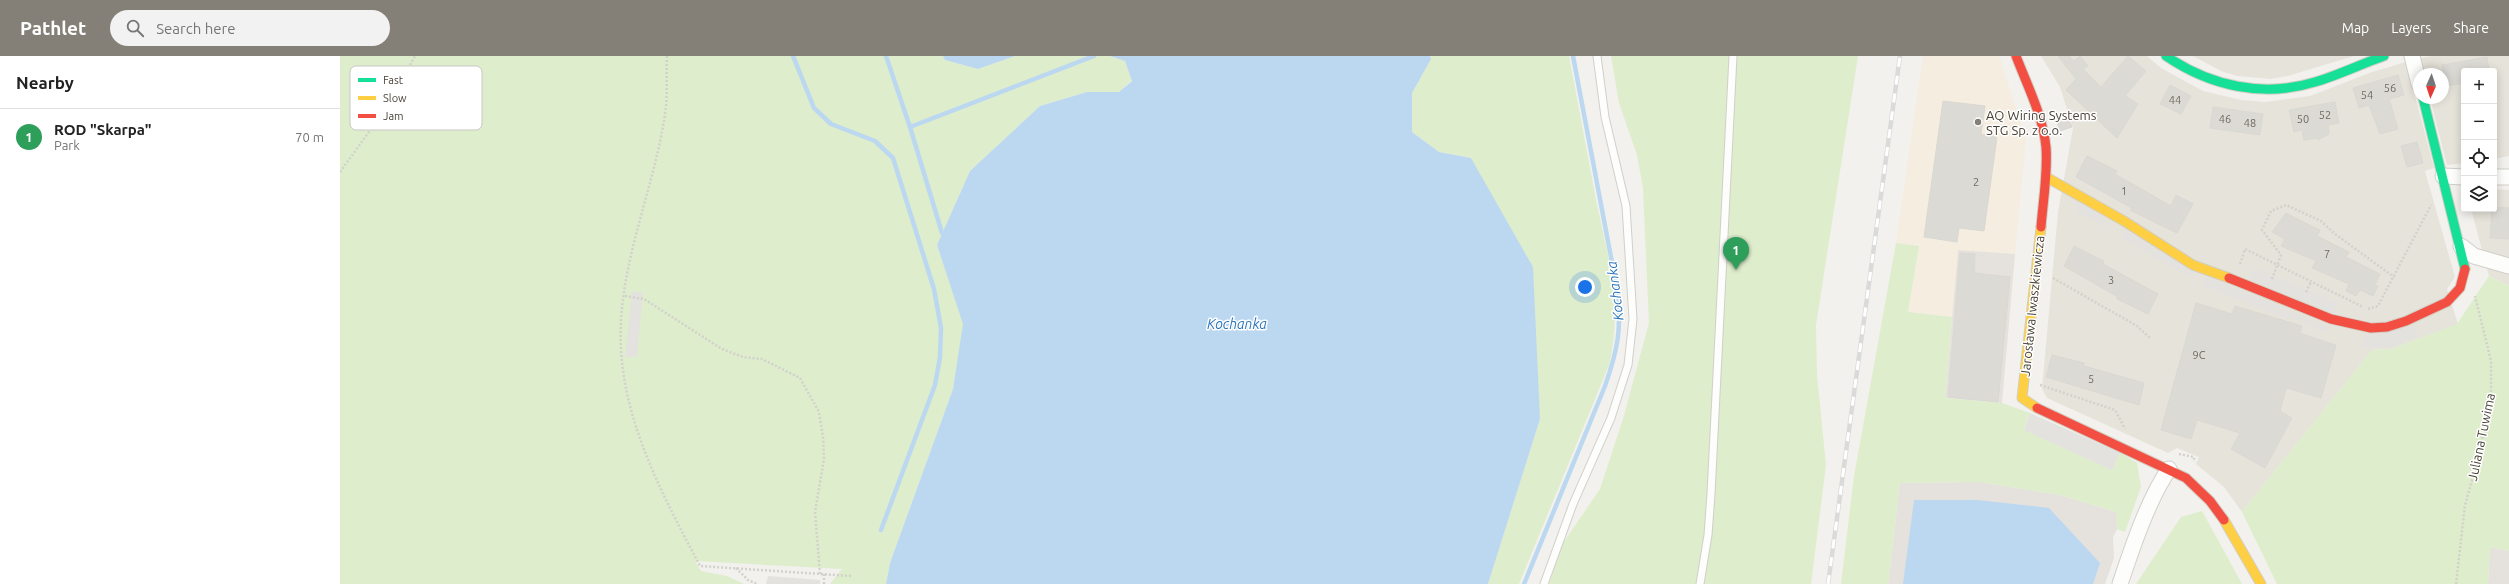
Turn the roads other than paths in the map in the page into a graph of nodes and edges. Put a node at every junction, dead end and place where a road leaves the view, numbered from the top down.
1 (1597, 56) edge
2 (1733, 56) edge
3 (2016, 56) edge
4 (2166, 56) edge
5 (2384, 56) edge
6 (2412, 56) edge
7 (2415, 68) edge
8 (2424, 104) edge
9 (2046, 177) junction
10 (2497, 177) edge
11 (2509, 177) edge
12 (2461, 178) edge
13 (2444, 182) junction
14 (2461, 246) junction
15 (2509, 266) edge
16 (2169, 469) junction
17 (1544, 584) edge
18 (1700, 584) edge
19 (2120, 584) edge
20 (2261, 584) edge

1 - 17 lane
2 - 18 lane
3 - 9 street, Jarosława Iwaszkiewicza
4 - 5 street
6 - 7 street
8 - 13 street
9 - 14 street
9 - 16 street, Jarosława Iwaszkiewicza
10 - 11 street
12 - 13 street
13 - 14 street
14 - 15 street
16 - 19 street
16 - 20 street, Jarosława Iwaszkiewicza

